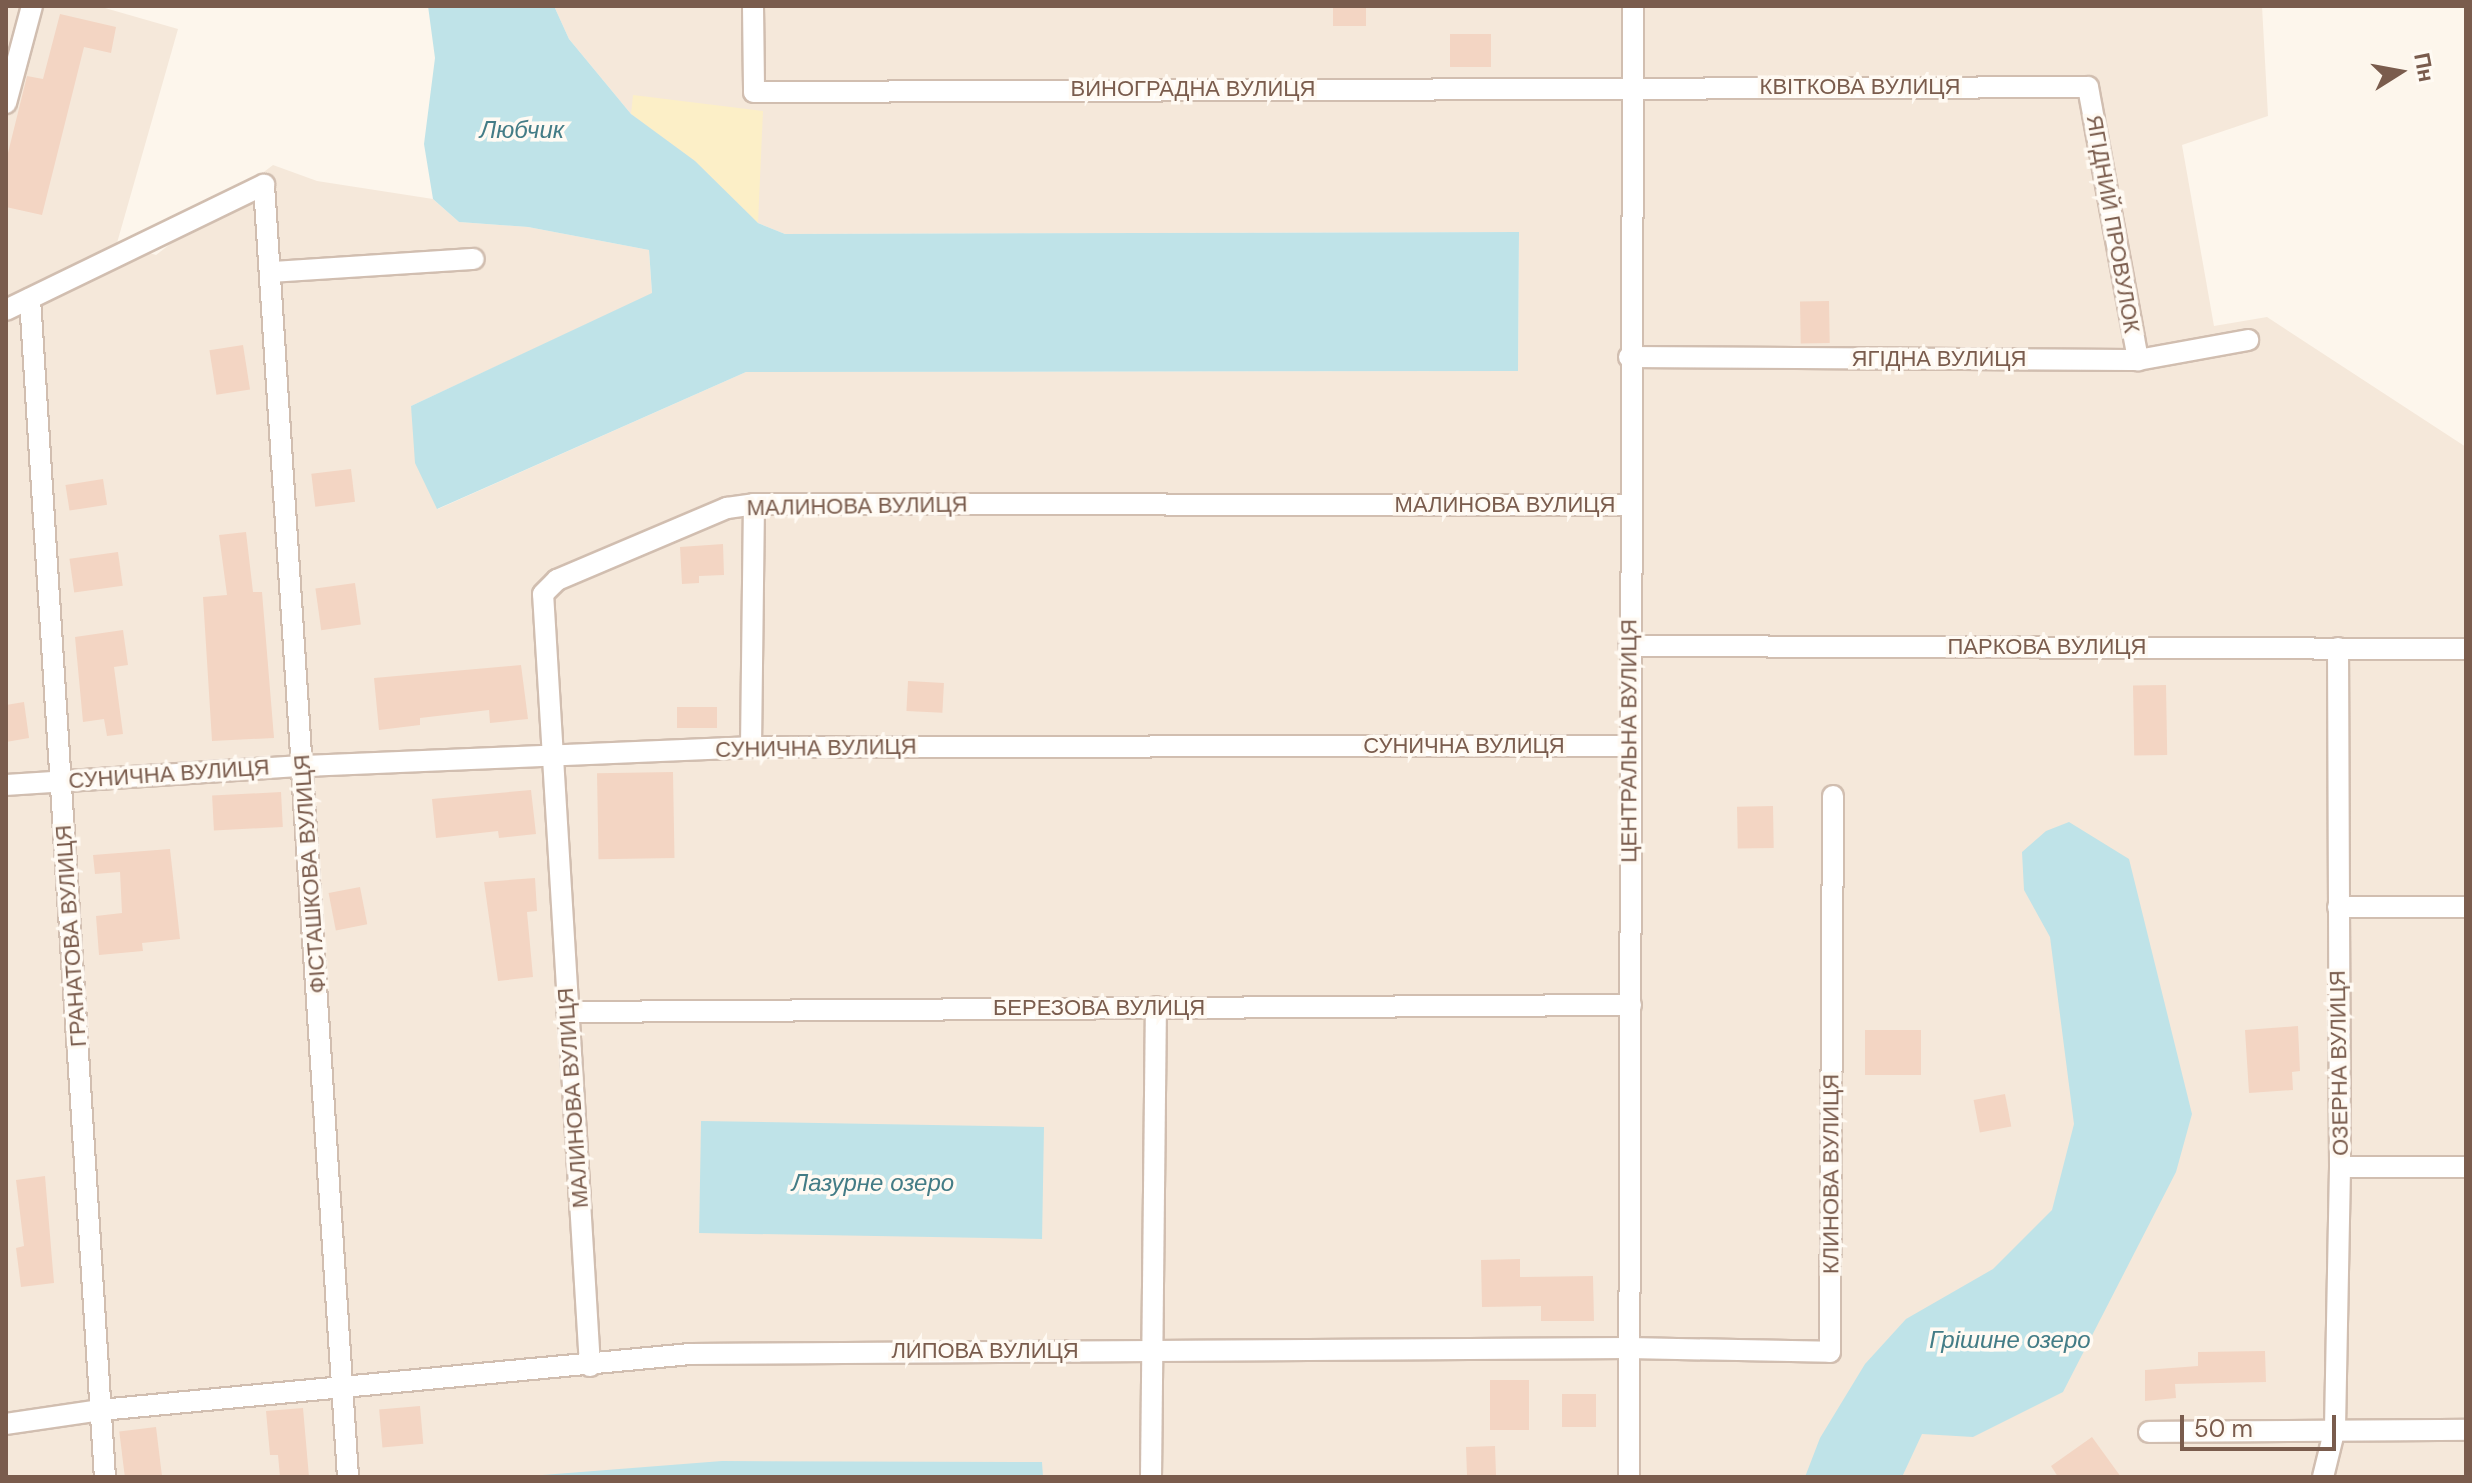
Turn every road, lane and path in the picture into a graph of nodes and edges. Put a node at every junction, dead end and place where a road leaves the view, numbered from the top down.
1 (32, 6) edge
2 (753, 6) edge
3 (1633, 6) edge
4 (1632, 87) junction
5 (2088, 87) joint
6 (6, 103) edge
7 (474, 259) dead end
8 (272, 272) junction
9 (30, 299) junction
10 (6, 310) edge
11 (2248, 340) dead end
12 (1629, 357) junction
13 (2138, 360) junction
14 (754, 504) junction
15 (1630, 505) junction
16 (1629, 646) junction
17 (2338, 648) junction
18 (2466, 649) edge
19 (1628, 746) junction
20 (751, 747) junction
21 (555, 755) junction
22 (303, 766) junction
23 (62, 781) junction
24 (6, 785) edge
25 (1833, 796) dead end
26 (2338, 907) junction
27 (2466, 907) edge
28 (1631, 1005) junction
29 (1156, 1007) junction
30 (567, 1012) junction
31 (2340, 1167) junction
32 (2466, 1167) edge
33 (1629, 1348) junction
34 (1151, 1351) junction
35 (590, 1366) junction
36 (343, 1389) junction
37 (101, 1410) junction
38 (6, 1424) edge
39 (2335, 1428) junction
40 (2466, 1430) edge
41 (2149, 1432) dead end
42 (105, 1477) edge
43 (348, 1477) edge
44 (1151, 1477) edge
45 (1629, 1477) edge
46 (2323, 1477) edge

1 - 6 street
2 - 4 street, ВИНОГРАДНА ВУЛИЦЯ
3 - 4 street, ЦЕНТРАЛЬНА ВУЛИЦЯ
4 - 5 street, КВІТКОВА ВУЛИЦЯ
4 - 12 street, ЦЕНТРАЛЬНА ВУЛИЦЯ
5 - 13 street, ЯГІДНИЙ ПРОВУЛОК
7 - 8 street
8 - 9 street, ФІСТАШКОВА ВУЛИЦЯ
8 - 22 street, ФІСТАШКОВА ВУЛИЦЯ
9 - 10 street
9 - 23 street, ГРАНАТОВА ВУЛИЦЯ
11 - 13 street, ЯГІДНА ВУЛИЦЯ
12 - 13 street, ЯГІДНА ВУЛИЦЯ
12 - 15 street, ЦЕНТРАЛЬНА ВУЛИЦЯ
14 - 15 street, МАЛИНОВА ВУЛИЦЯ
14 - 20 street
14 - 21 street, МАЛИНОВА ВУЛИЦЯ
15 - 16 street, ЦЕНТРАЛЬНА ВУЛИЦЯ
16 - 17 street, ПАРКОВА ВУЛИЦЯ
16 - 19 street, ЦЕНТРАЛЬНА ВУЛИЦЯ
17 - 18 street, ПАРКОВА ВУЛИЦЯ
17 - 26 street, ОЗЕРНА ВУЛИЦЯ
19 - 20 street, СУНИЧНА ВУЛИЦЯ
19 - 28 street, ЦЕНТРАЛЬНА ВУЛИЦЯ
20 - 21 street, СУНИЧНА ВУЛИЦЯ
21 - 22 street, СУНИЧНА ВУЛИЦЯ
21 - 30 street, МАЛИНОВА ВУЛИЦЯ
22 - 23 street, СУНИЧНА ВУЛИЦЯ
22 - 36 street, ФІСТАШКОВА ВУЛИЦЯ
23 - 24 street, СУНИЧНА ВУЛИЦЯ
23 - 37 street, ГРАНАТОВА ВУЛИЦЯ
25 - 33 street, КЛИНОВА ВУЛИЦЯ
26 - 27 street
26 - 31 street, ОЗЕРНА ВУЛИЦЯ
28 - 29 street, БЕРЕЗОВА ВУЛИЦЯ
28 - 33 street, ЦЕНТРАЛЬНА ВУЛИЦЯ
29 - 30 street, БЕРЕЗОВА ВУЛИЦЯ
29 - 34 street
30 - 35 street, МАЛИНОВА ВУЛИЦЯ
31 - 32 street
31 - 39 street, ОЗЕРНА ВУЛИЦЯ
33 - 34 street, ЛИПОВА ВУЛИЦЯ
33 - 45 street, ЦЕНТРАЛЬНА ВУЛИЦЯ
34 - 35 street, ЛИПОВА ВУЛИЦЯ
34 - 44 street
35 - 36 street, ЛИПОВА ВУЛИЦЯ
36 - 37 street, ЛИПОВА ВУЛИЦЯ
36 - 43 street, ФІСТАШКОВА ВУЛИЦЯ
37 - 38 street, ЛИПОВА ВУЛИЦЯ
37 - 42 street, ГРАНАТОВА ВУЛИЦЯ
39 - 40 street
39 - 41 street
39 - 46 street, ОЗЕРНА ВУЛИЦЯ

